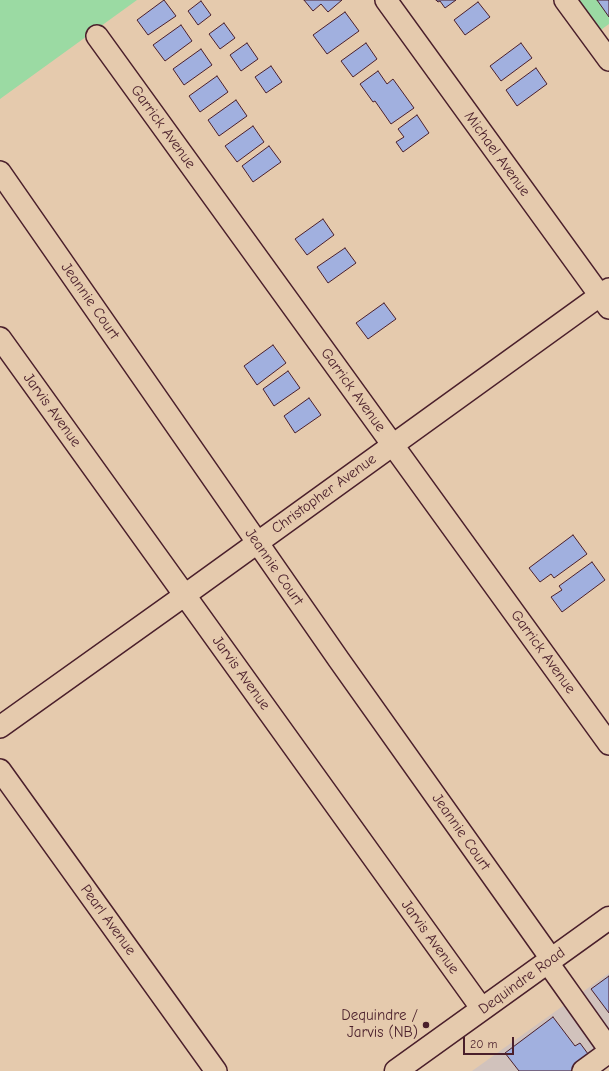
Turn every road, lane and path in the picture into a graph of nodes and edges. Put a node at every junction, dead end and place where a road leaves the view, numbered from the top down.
1 (386, 0) edge
2 (565, 0) edge
3 (97, 36) dead end
4 (609, 60) edge
5 (0, 172) edge
6 (606, 298) edge
7 (0, 338) edge
8 (393, 445) junction
9 (257, 542) junction
10 (185, 596) junction
11 (0, 727) edge
12 (609, 744) edge
13 (0, 770) edge
14 (609, 918) edge
15 (550, 961) junction
16 (482, 1009) junction
17 (609, 1049) edge
18 (609, 1052) edge
19 (216, 1071) edge
20 (396, 1071) edge
21 (583, 1071) edge

1 - 6 street, Michael Avenue
2 - 4 street
3 - 8 street, Garrick Avenue
5 - 9 street, Jeannie Court
6 - 8 street, Christopher Avenue
7 - 10 street, Jarvis Avenue
8 - 9 street, Christopher Avenue
8 - 12 street, Garrick Avenue
9 - 10 street, Christopher Avenue
9 - 15 street, Jeannie Court
10 - 11 street, Christopher Avenue
10 - 16 street, Jarvis Avenue
13 - 19 street, Pearl Avenue
14 - 15 main road, Dequindre Road
15 - 16 main road, Dequindre Road
15 - 17 street, Jeannie Court
16 - 20 main road, Dequindre Road
18 - 21 street

